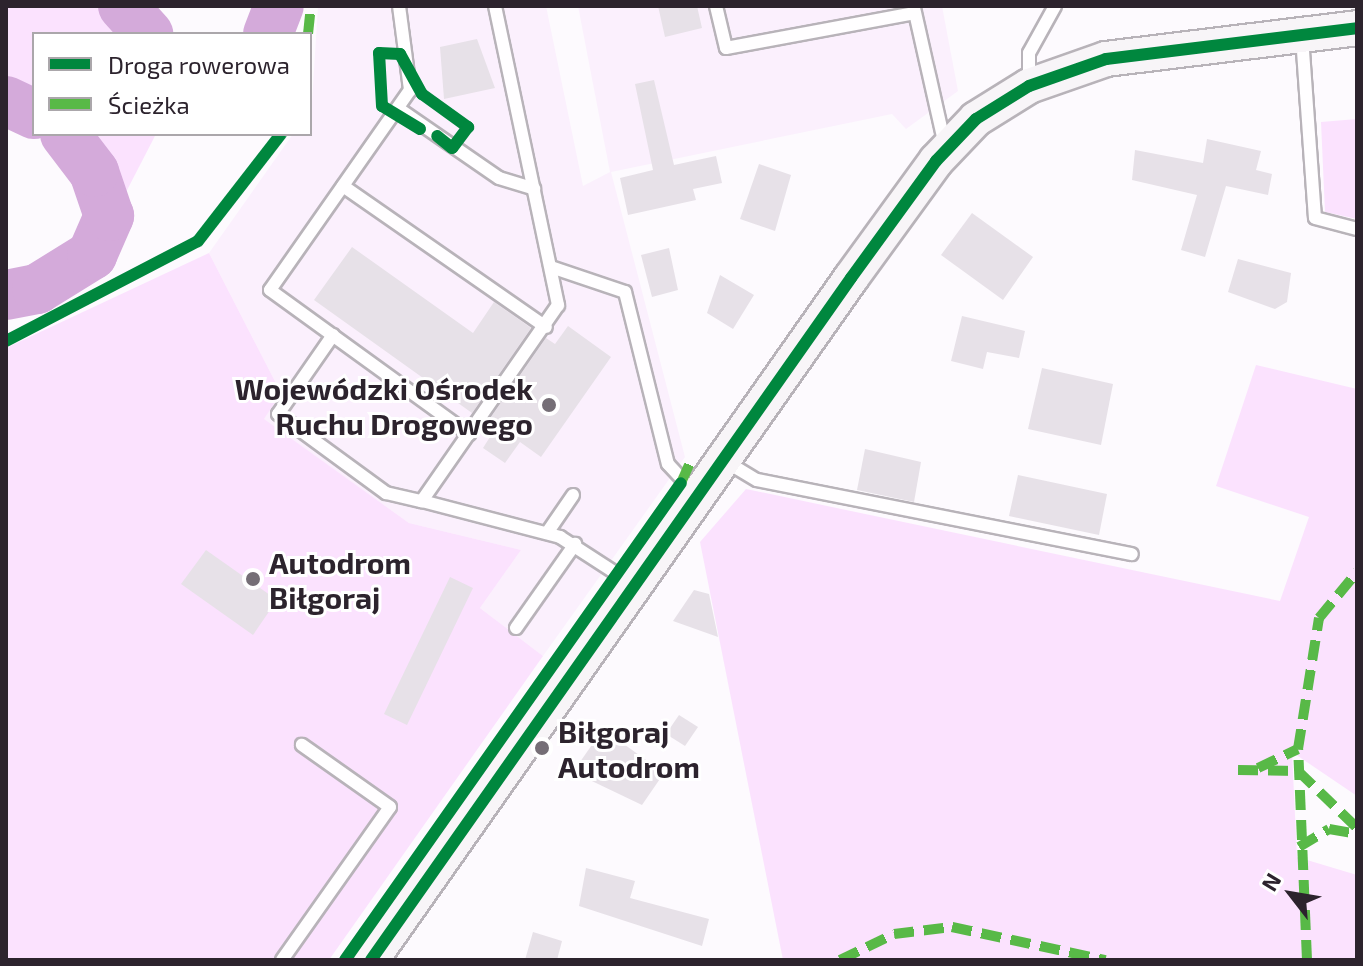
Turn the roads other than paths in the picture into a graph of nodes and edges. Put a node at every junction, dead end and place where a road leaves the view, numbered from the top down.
1 (399, 6) edge
2 (495, 6) edge
3 (716, 6) edge
4 (1055, 6) edge
5 (914, 9) edge
6 (1357, 28) edge
7 (1302, 34) junction
8 (1029, 86) junction
9 (399, 109) junction
10 (946, 149) junction
11 (343, 186) junction
12 (534, 189) junction
13 (1357, 229) edge
14 (551, 267) junction
15 (546, 327) junction
16 (333, 335) junction
17 (469, 434) junction
18 (722, 460) junction
19 (573, 495) dead end
20 (694, 500) junction
21 (422, 501) junction
22 (547, 533) junction
23 (575, 544) junction
24 (1132, 554) dead end
25 (634, 585) junction
26 (516, 628) dead end
27 (302, 745) dead end
28 (282, 960) edge
29 (371, 960) edge

1 - 9 lane
2 - 12 lane
3 - 5 lane
4 - 8 lane
5 - 10 lane
6 - 7 street
7 - 8 street
7 - 13 lane
8 - 10 street
9 - 11 lane
9 - 12 lane
10 - 18 street
11 - 15 lane
11 - 16 lane
12 - 14 lane
14 - 15 lane
14 - 20 lane
15 - 17 lane
16 - 17 lane
16 - 21 lane
17 - 21 lane
18 - 20 street
18 - 24 lane
19 - 22 lane
20 - 25 street
21 - 22 lane
22 - 23 lane
23 - 25 lane
23 - 26 lane
25 - 29 street
27 - 28 lane

